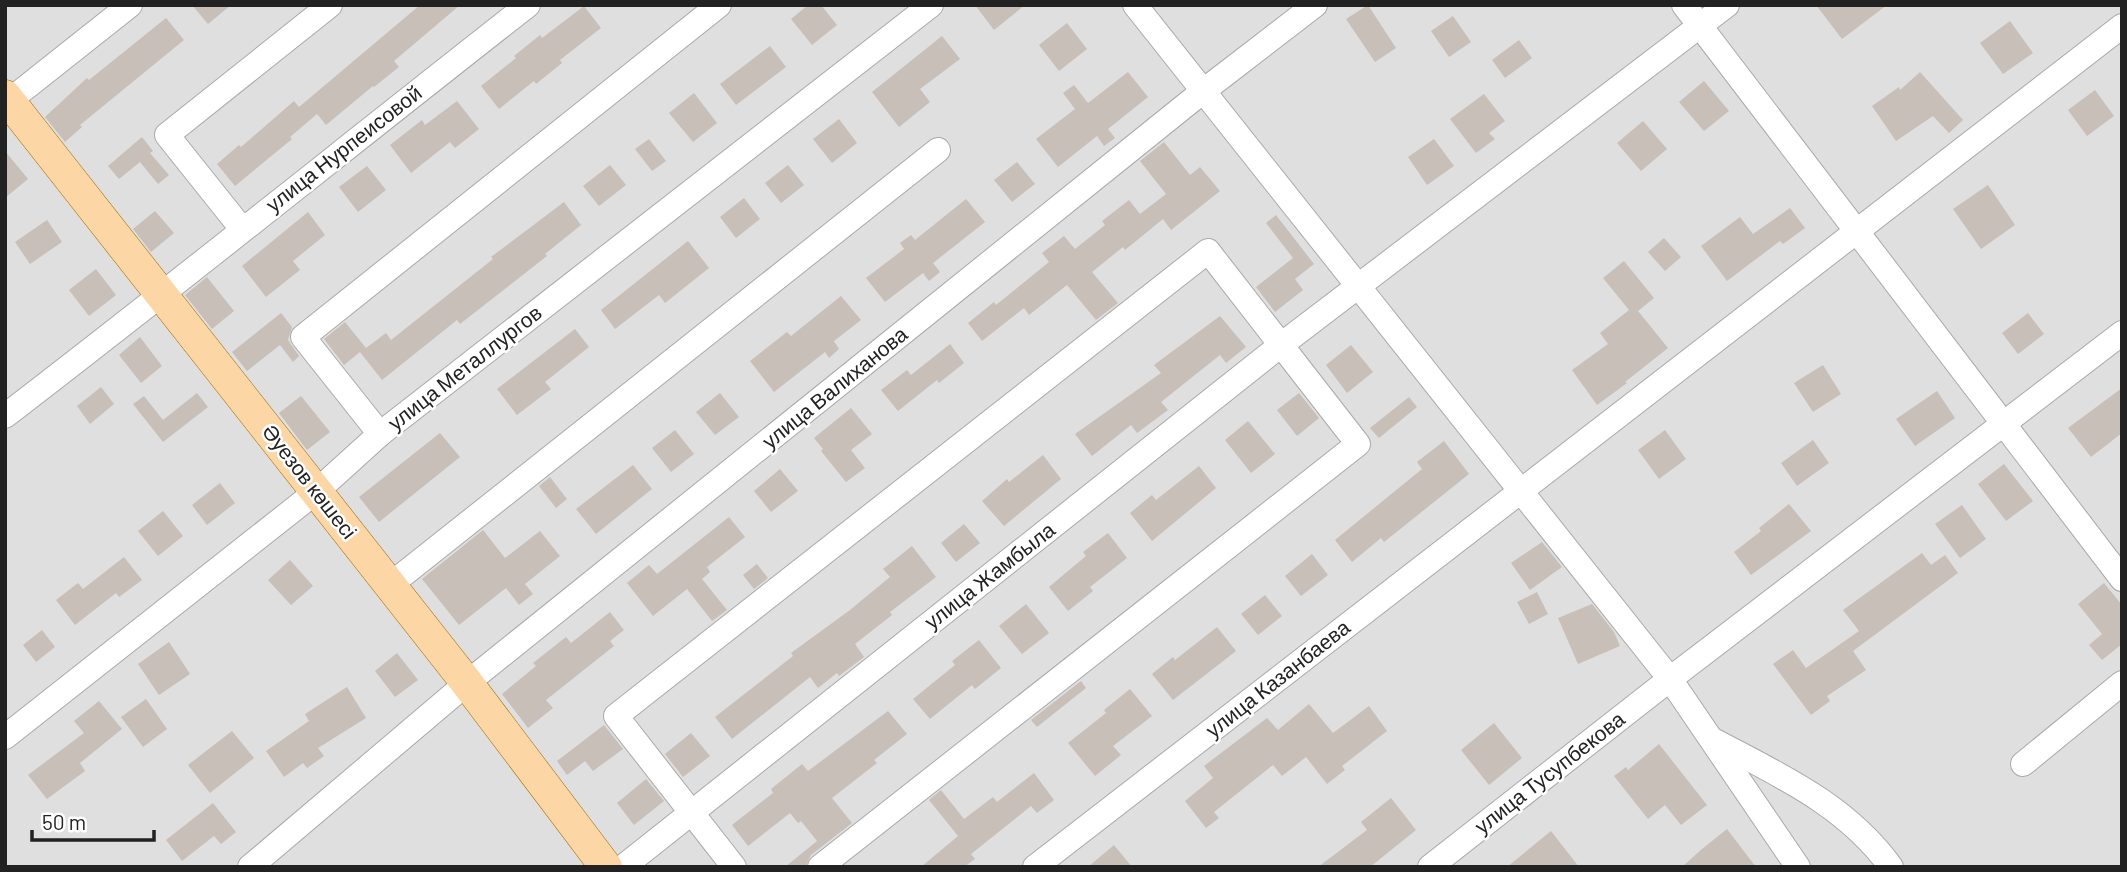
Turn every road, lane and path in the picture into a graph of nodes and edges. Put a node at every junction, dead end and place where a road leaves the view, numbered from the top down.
1 (130, 5) edge
2 (330, 5) edge
3 (528, 5) edge
4 (719, 5) edge
5 (931, 5) edge
6 (1135, 5) edge
7 (1315, 5) edge
8 (1684, 5) edge
9 (1727, 5) edge
10 (1700, 26) junction
11 (2122, 26) edge
12 (1202, 92) junction
13 (7, 100) edge
14 (938, 150) dead end
15 (242, 229) junction
16 (1857, 232) junction
17 (1358, 287) junction
18 (160, 295) junction
19 (2122, 333) edge
20 (1281, 345) junction
21 (5, 416) edge
22 (2004, 424) junction
23 (380, 434) junction
24 (317, 491) junction
25 (1521, 492) junction
26 (2122, 579) edge
27 (390, 585) junction
28 (1670, 679) junction
29 (467, 683) junction
30 (2122, 683) edge
31 (5, 737) edge
32 (1711, 739) junction
33 (2023, 764) dead end
34 (691, 812) junction
35 (250, 867) edge
36 (606, 867) edge
37 (622, 867) edge
38 (734, 867) edge
39 (820, 867) edge
40 (1035, 867) edge
41 (1430, 867) edge
42 (1798, 867) edge
43 (1891, 867) edge

1 - 13 street
2 - 15 street
3 - 15 street, улица Нурпеисовой
4 - 23 street
5 - 23 street, улица Металлургов
6 - 12 street
7 - 12 street, улица Валиханова
8 - 10 street
9 - 10 street, улица Жамбыла
10 - 16 street
10 - 17 street, улица Жамбыла
11 - 16 street, улица Казанбаева
12 - 17 street
12 - 29 street, улица Валиханова
13 - 18 main road, Әуезов көшесі
14 - 27 street
15 - 18 street, улица Нурпеисовой
16 - 22 street
16 - 25 street, улица Казанбаева
17 - 20 street, улица Жамбыла
17 - 25 street
18 - 21 street, улица Нурпеисовой
18 - 24 main road, Әуезов көшесі
19 - 22 street, улица Тусупбекова
20 - 34 street, улица Жамбыла
20 - 34 street
20 - 39 street
22 - 26 street
22 - 28 street, улица Тусупбекова
23 - 24 street, улица Металлургов
24 - 27 main road, Әуезов көшесі
24 - 31 street, улица Металлургов
25 - 28 street
25 - 40 street, улица Казанбаева
27 - 29 main road, Әуезов көшесі
28 - 32 street
28 - 41 street, улица Тусупбекова
29 - 35 street, улица Валиханова
29 - 36 main road, Әуезов көшесі
30 - 33 street
32 - 42 street
32 - 43 street
34 - 37 street, улица Жамбыла
34 - 38 street

